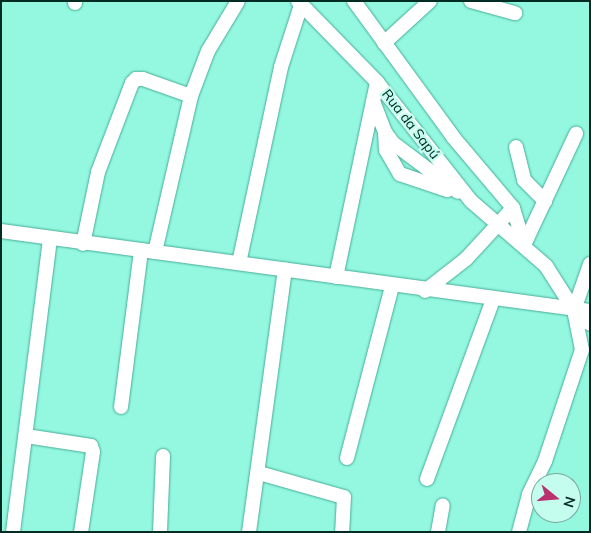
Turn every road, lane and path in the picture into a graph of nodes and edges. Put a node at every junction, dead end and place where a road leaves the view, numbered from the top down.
1 (238, 1) edge
2 (354, 1) edge
3 (430, 1) edge
4 (471, 1) edge
5 (300, 3) edge
6 (515, 13) dead end
7 (384, 43) junction
8 (377, 82) junction
9 (191, 96) junction
10 (373, 100) junction
11 (576, 134) dead end
12 (516, 147) dead end
13 (471, 201) junction
14 (545, 201) junction
15 (513, 208) junction
16 (496, 225) junction
17 (1, 231) edge
18 (50, 239) junction
19 (83, 244) junction
20 (524, 245) junction
21 (148, 252) junction
22 (239, 263) junction
23 (590, 264) edge
24 (285, 269) junction
25 (336, 277) junction
26 (392, 286) junction
27 (425, 291) junction
28 (493, 300) junction
29 (574, 310) junction
30 (590, 311) edge
31 (590, 317) edge
32 (590, 324) edge
33 (586, 355) edge
34 (121, 407) dead end
35 (26, 436) junction
36 (163, 456) dead end
37 (347, 458) dead end
38 (259, 473) junction
39 (426, 479) dead end
40 (443, 505) dead end
41 (13, 532) edge
42 (81, 532) edge
43 (160, 532) edge
44 (248, 532) edge
45 (342, 532) edge
46 (438, 532) edge
47 (520, 532) edge

1 - 9 street
2 - 7 street, Rua da Sapú
3 - 7 street
4 - 6 street
5 - 8 street, Rua da Sapú
5 - 22 street
7 - 15 street, Rua da Sapú
8 - 10 street
8 - 13 street, Rua da Sapú
9 - 19 street
9 - 21 street
10 - 13 street
10 - 25 street
11 - 14 street
12 - 14 street
13 - 16 street, Rua da Sapú
14 - 20 street
15 - 16 street
15 - 20 street, Rua da Sapú
16 - 20 street, Rua da Sapú
16 - 27 street
17 - 18 street
18 - 19 street
18 - 35 street
19 - 21 street
20 - 29 street, Rua da Sapú
21 - 22 street
21 - 34 street
22 - 24 street
23 - 29 street
24 - 25 street
24 - 38 street
25 - 26 street
26 - 27 street
26 - 37 street
27 - 28 street
28 - 29 street
28 - 39 street
29 - 30 street
29 - 31 street
29 - 32 street, Rua da Sapú
29 - 33 street
33 - 47 street
35 - 41 street
35 - 42 street
36 - 43 street
38 - 44 street
38 - 45 street
40 - 46 street

